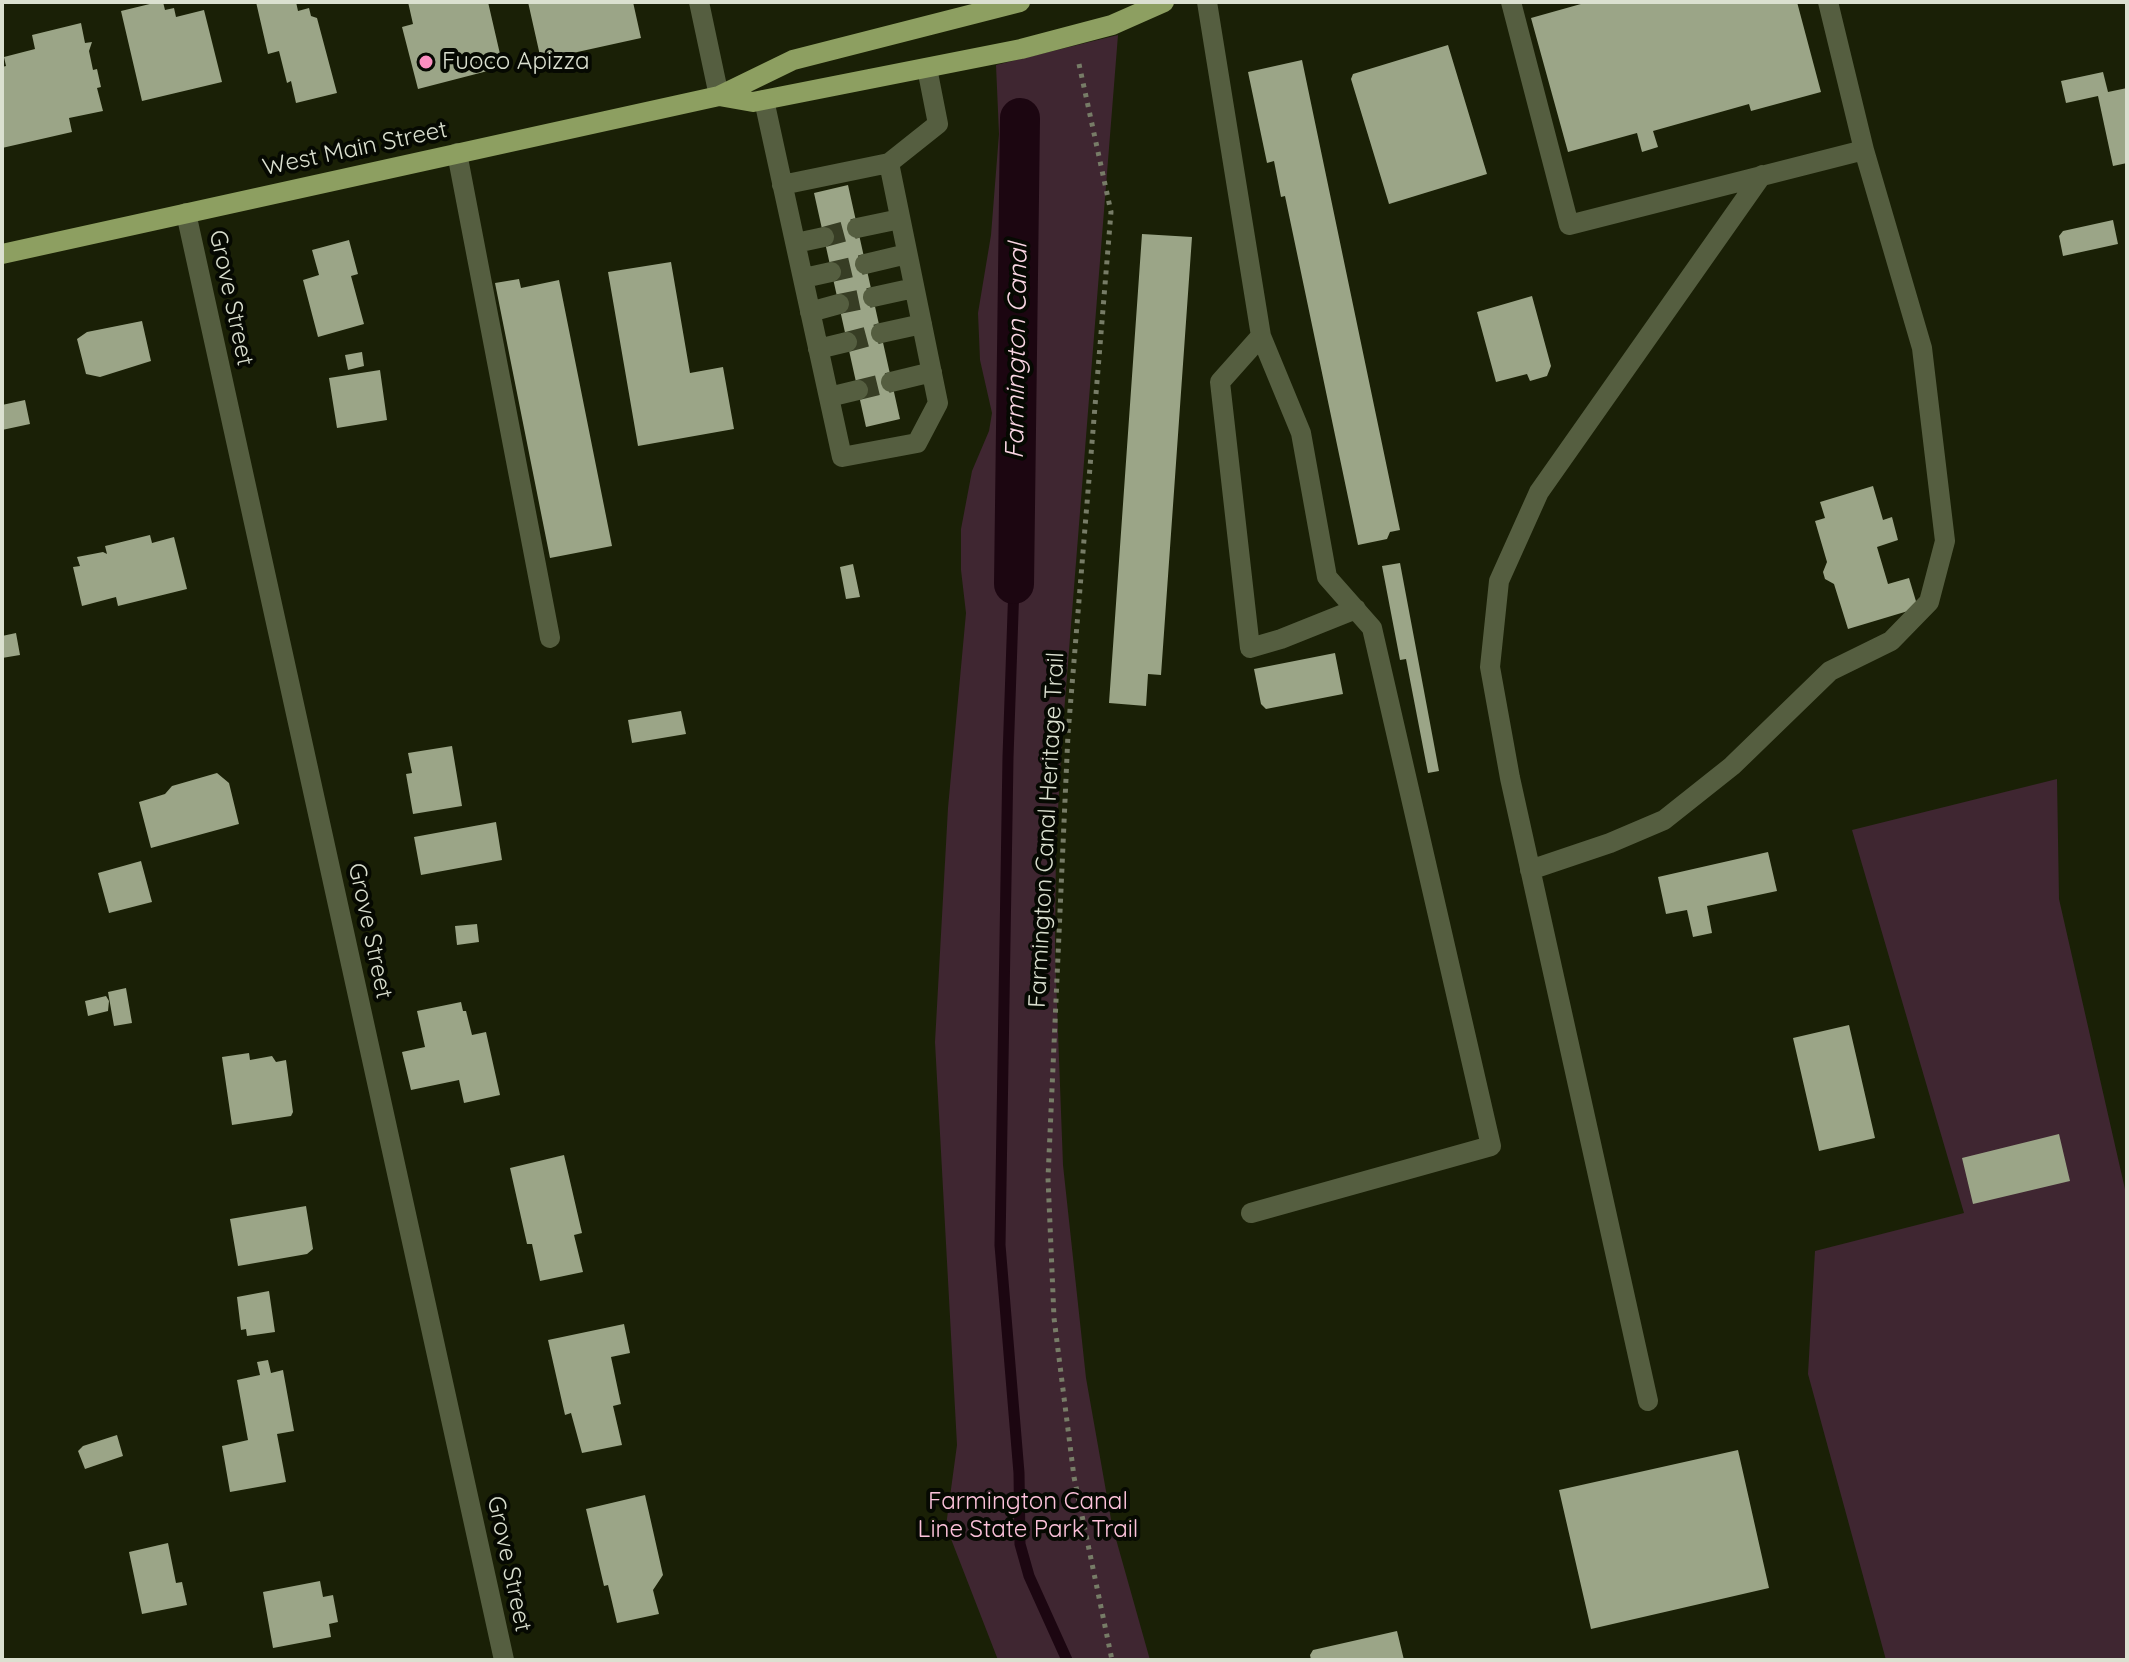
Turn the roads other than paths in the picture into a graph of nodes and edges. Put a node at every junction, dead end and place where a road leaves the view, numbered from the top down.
1 (699, 2) edge
2 (1020, 2) edge
3 (1164, 2) edge
4 (1207, 2) edge
5 (1511, 2) edge
6 (1828, 2) edge
7 (927, 68) junction
8 (719, 96) junction
9 (764, 100) junction
10 (1864, 150) junction
11 (457, 153) junction
12 (889, 163) junction
13 (1762, 175) junction
14 (782, 185) junction
15 (186, 213) junction
16 (900, 219) junction
17 (857, 228) tunnel mouth
18 (824, 237) tunnel mouth
19 (796, 243) junction
20 (2, 254) edge
21 (907, 254) junction
22 (865, 264) tunnel mouth
23 (831, 272) tunnel mouth
24 (804, 278) junction
25 (914, 288) junction
26 (873, 297) tunnel mouth
27 (839, 304) tunnel mouth
28 (810, 312) junction
29 (922, 324) junction
30 (881, 333) tunnel mouth
31 (1261, 336) junction
32 (847, 342) tunnel mouth
33 (818, 349) junction
34 (932, 372) junction
35 (891, 382) tunnel mouth
36 (858, 390) tunnel mouth
37 (829, 397) junction
38 (1356, 609) junction
39 (550, 638) dead end
40 (1530, 870) junction
41 (1251, 1213) dead end
42 (1648, 1401) dead end
43 (504, 1660) edge

1 - 8 street
2 - 8 main road, West Main Street
3 - 7 main road, West Main Street
4 - 31 street
5 - 13 street
6 - 10 street
7 - 9 main road, West Main Street
7 - 12 street
8 - 9 main road, West Main Street
8 - 11 main road, West Main Street
9 - 14 street
10 - 13 street
10 - 40 street
11 - 15 main road, West Main Street
11 - 39 street
12 - 14 street
12 - 16 street
13 - 40 street
14 - 19 street
15 - 20 main road, West Main Street
15 - 43 street, Grove Street
16 - 17 street
16 - 21 street
18 - 19 street
19 - 24 street
21 - 22 street
21 - 25 street
23 - 24 street
24 - 28 street
25 - 26 street
25 - 29 street
27 - 28 street
28 - 33 street
29 - 30 street
29 - 34 street
31 - 38 street
31 - 38 street
32 - 33 street
33 - 37 street
34 - 35 street
34 - 37 street
36 - 37 street
38 - 41 street
40 - 42 street

